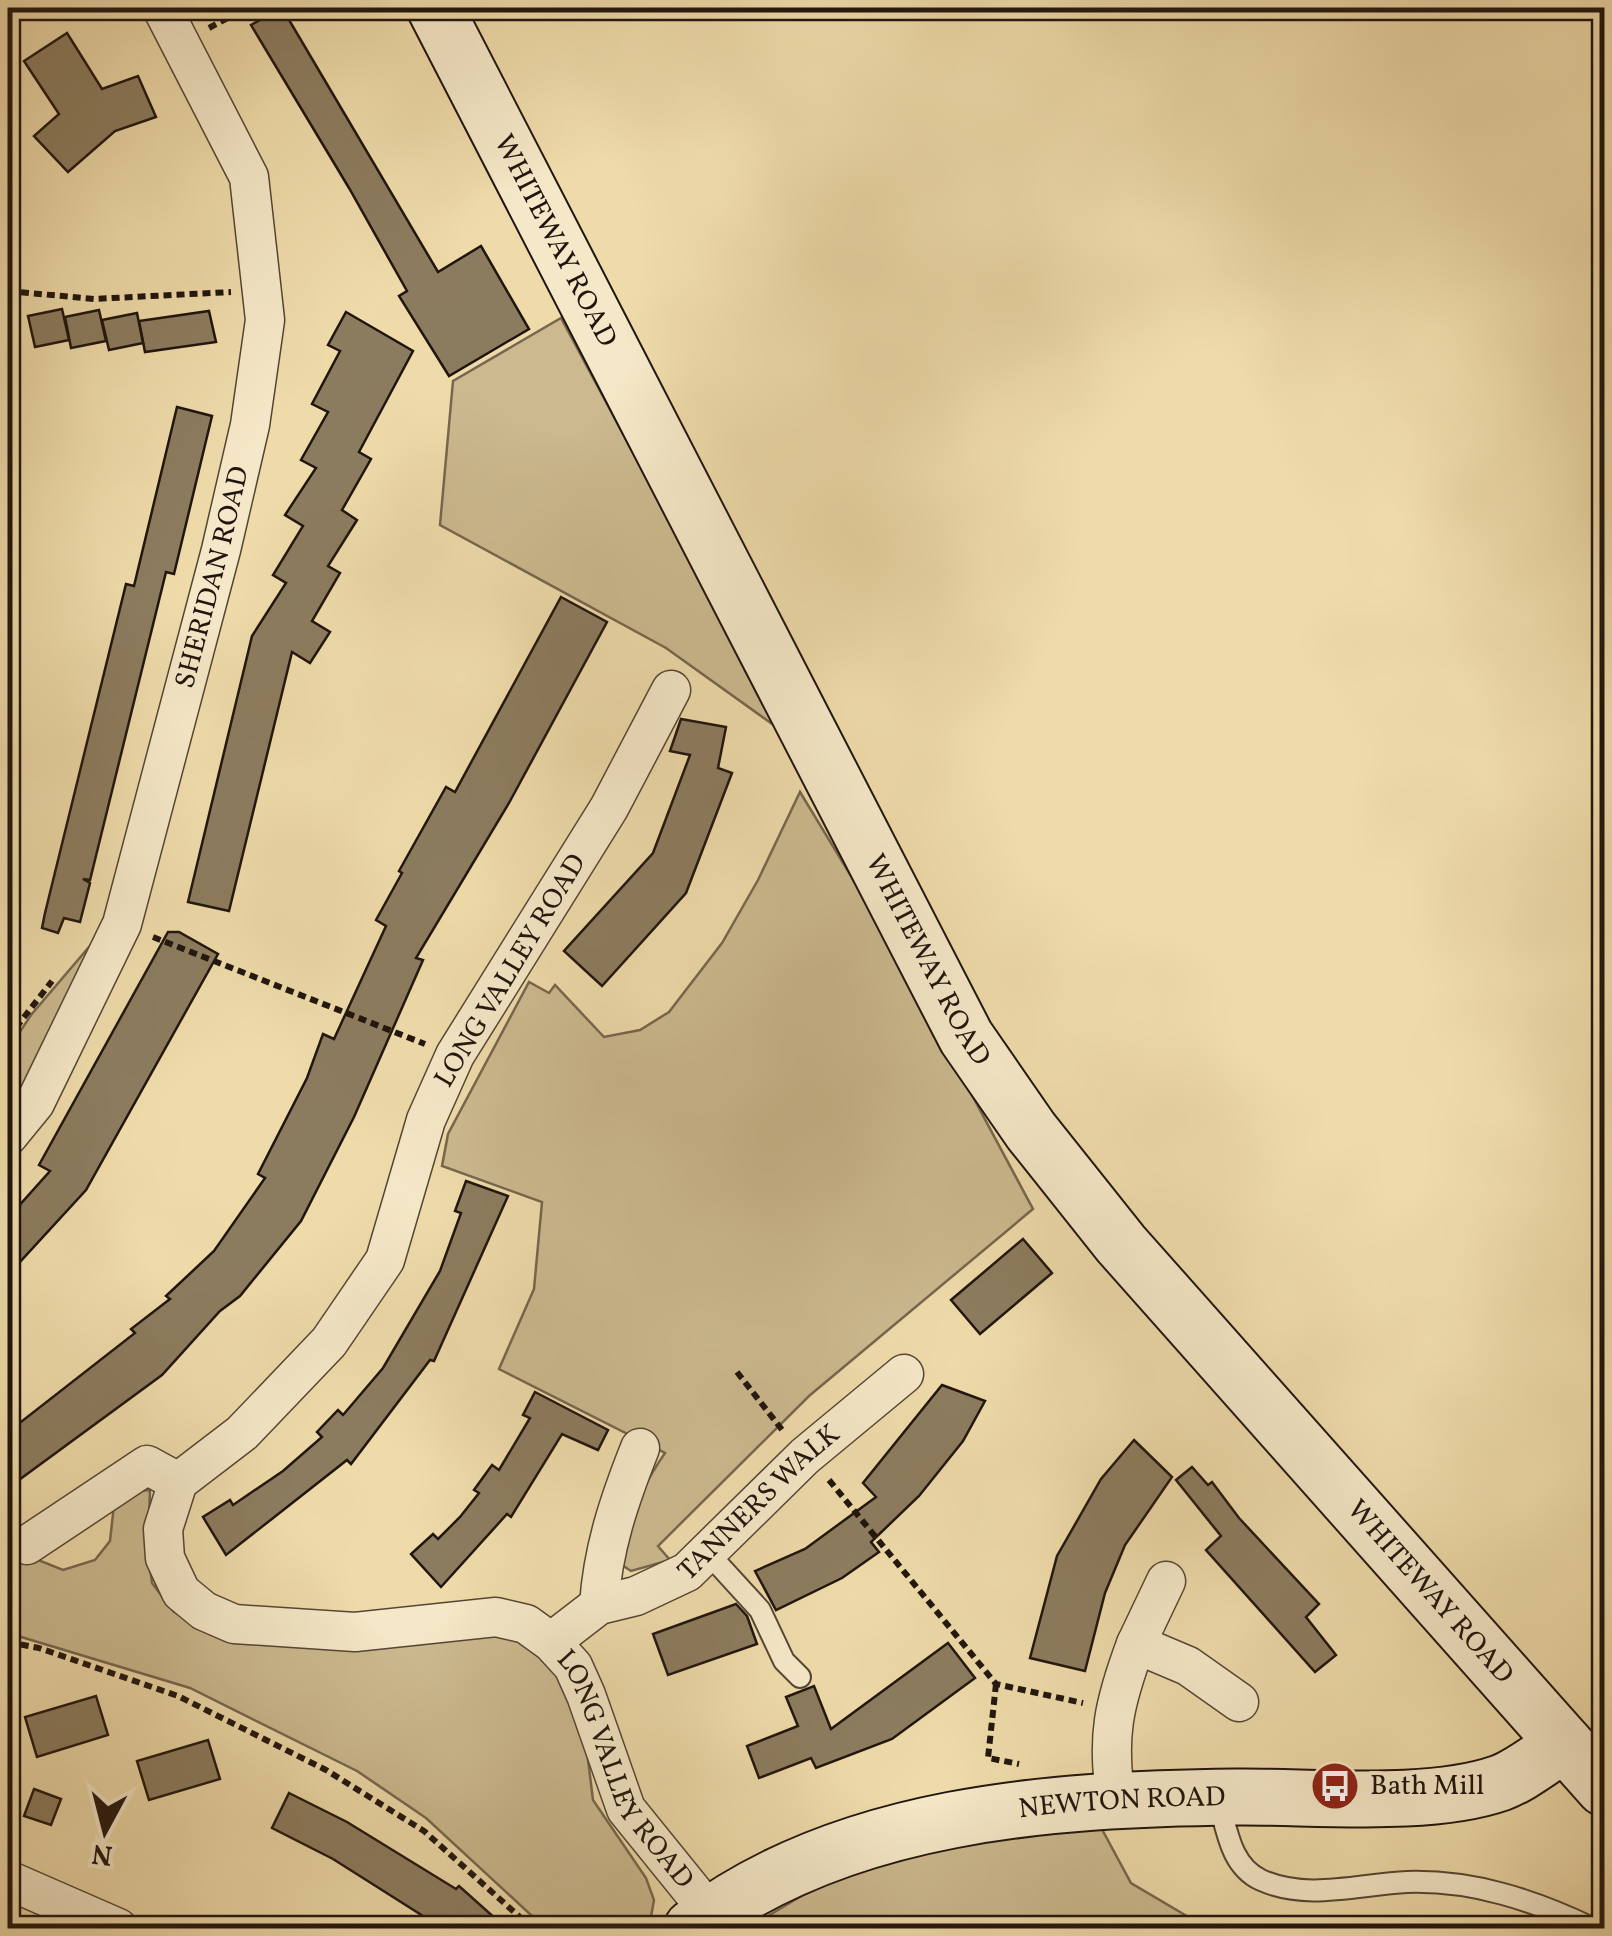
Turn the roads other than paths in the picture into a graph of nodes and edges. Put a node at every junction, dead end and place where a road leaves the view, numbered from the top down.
1 (162, 8) edge
2 (435, 8) edge
3 (670, 690) dead end
4 (8, 1136) edge
5 (904, 1374) dead end
6 (640, 1448) dead end
7 (178, 1482) junction
8 (27, 1545) dead end
9 (707, 1552) junction
10 (1166, 1581) dead end
11 (599, 1605) junction
12 (552, 1642) junction
13 (1136, 1644) junction
14 (800, 1677) dead end
15 (1239, 1702) dead end
16 (1564, 1744) junction
17 (1604, 1788) edge
18 (1218, 1798) junction
19 (1116, 1800) junction
20 (8, 1880) edge
21 (701, 1921) edge
22 (118, 1928) edge
23 (1592, 1928) edge

1 - 4 street, SHERIDAN ROAD
2 - 16 street, WHITEWAY ROAD
3 - 7 street, LONG VALLEY ROAD
5 - 9 street, TANNERS WALK
6 - 11 street
7 - 8 street
7 - 12 street, LONG VALLEY ROAD
9 - 11 street, TANNERS WALK
9 - 14 lane
10 - 13 street
11 - 12 street, TANNERS WALK
12 - 21 street, LONG VALLEY ROAD
13 - 15 street
13 - 19 street
16 - 17 street, WHITEWAY ROAD
16 - 18 street, NEWTON ROAD
18 - 19 street, NEWTON ROAD
18 - 23 lane
19 - 21 street, NEWTON ROAD
20 - 22 street

